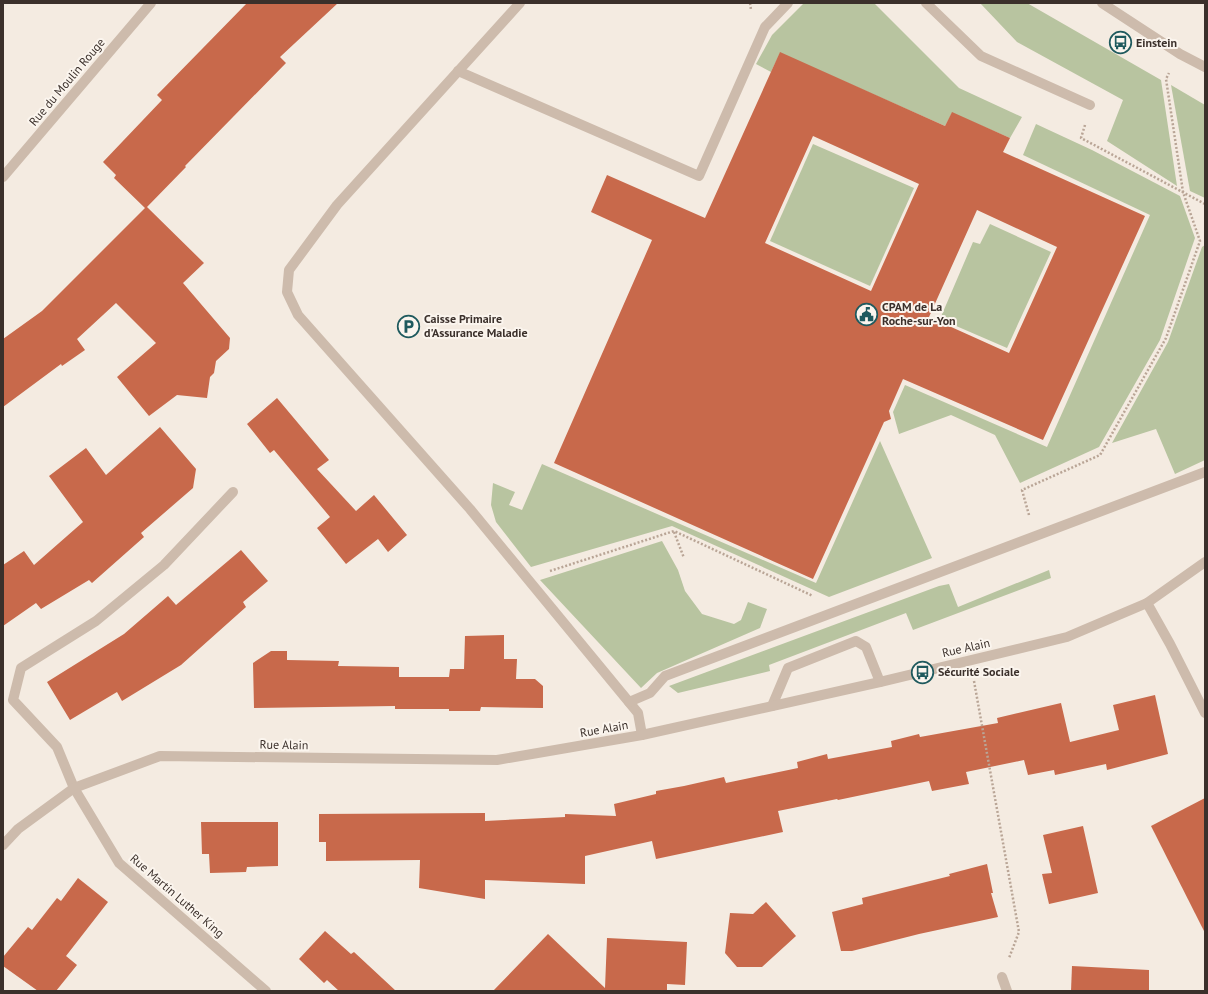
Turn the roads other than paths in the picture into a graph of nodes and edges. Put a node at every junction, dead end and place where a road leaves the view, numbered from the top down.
1 (151, 3) edge
2 (520, 3) edge
3 (788, 3) edge
4 (926, 3) edge
5 (1102, 3) edge
6 (1117, 6) edge
7 (1205, 67) edge
8 (458, 71) junction
9 (1090, 105) road end
10 (3, 177) edge
11 (1205, 472) edge
12 (233, 492) dead end
13 (1205, 562) edge
14 (1147, 603) junction
15 (880, 682) junction
16 (629, 702) junction
17 (772, 706) junction
18 (1205, 713) edge
19 (642, 735) junction
20 (74, 788) junction
21 (3, 845) edge
22 (1002, 977) road end
23 (266, 991) edge
24 (1007, 991) edge

1 - 10 street, Rue du Moulin Rouge
2 - 8 street
3 - 8 street
4 - 9 street
5 - 6 street
6 - 7 street
8 - 16 street
11 - 16 street
12 - 20 street, Rue Martin Luther King
13 - 14 street, Rue Alain
14 - 15 street, Rue Alain
14 - 18 street
15 - 17 street, Rue Alain
15 - 17 street
16 - 19 street
17 - 19 street, Rue Alain
19 - 20 street, Rue Alain
20 - 21 street, Rue Alain
20 - 23 street, Rue Martin Luther King
22 - 24 street

